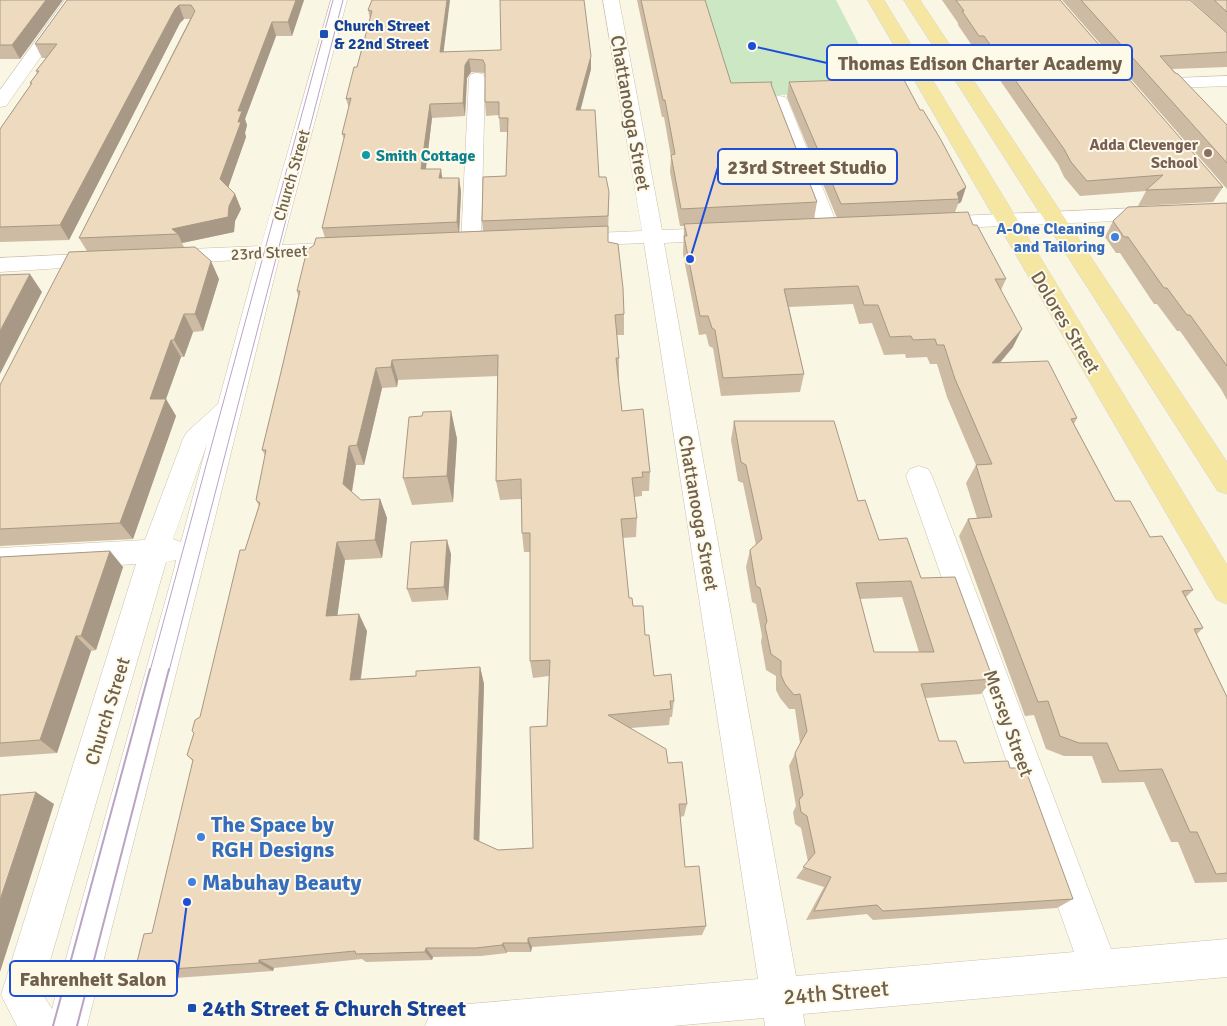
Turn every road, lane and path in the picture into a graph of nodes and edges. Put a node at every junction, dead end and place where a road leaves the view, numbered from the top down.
1 (72, 0) edge
2 (339, 0) edge
3 (611, 0) edge
4 (876, 0) edge
5 (912, 0) edge
6 (476, 78) dead end
7 (1227, 81) edge
8 (1175, 83) edge
9 (779, 101) edge
10 (0, 102) edge
11 (1224, 202) edge
12 (1054, 218) junction
13 (1006, 220) junction
14 (915, 224) edge
15 (829, 228) edge
16 (743, 232) edge
17 (653, 237) junction
18 (80, 240) edge
19 (547, 240) edge
20 (471, 243) edge
21 (363, 248) edge
22 (270, 252) junction
23 (0, 265) edge
24 (64, 271) junction
25 (230, 408) junction
26 (919, 476) dead end
27 (1227, 484) edge
28 (194, 548) junction
29 (155, 550) junction
30 (0, 560) edge
31 (1227, 591) edge
32 (1227, 958) edge
33 (1099, 969) junction
34 (782, 1012) edge
35 (39, 1026) edge
36 (67, 1026) edge
37 (445, 1026) edge

1 - 10 street
2 - 22 street, Church Street
3 - 17 street, Chattanooga Street
4 - 13 main road, Dolores Street
5 - 12 main road
6 - 20 street
7 - 8 street
9 - 15 street
11 - 12 street
12 - 13 street
12 - 27 main road
13 - 14 street
13 - 31 main road, Dolores Street
16 - 17 street
17 - 19 street
17 - 34 street, Chattanooga Street
18 - 24 street
21 - 22 street, 23rd Street
22 - 24 street, 23rd Street
22 - 25 street, Church Street
23 - 24 street, 23rd Street
25 - 28 street, Church Street
25 - 29 street, Church Street
26 - 33 street, Mersey Street
28 - 29 street
28 - 36 street, Church Street
29 - 30 street
29 - 35 street, Church Street
32 - 33 street, 24th Street
33 - 34 street, 24th Street
34 - 37 street, 24th Street

